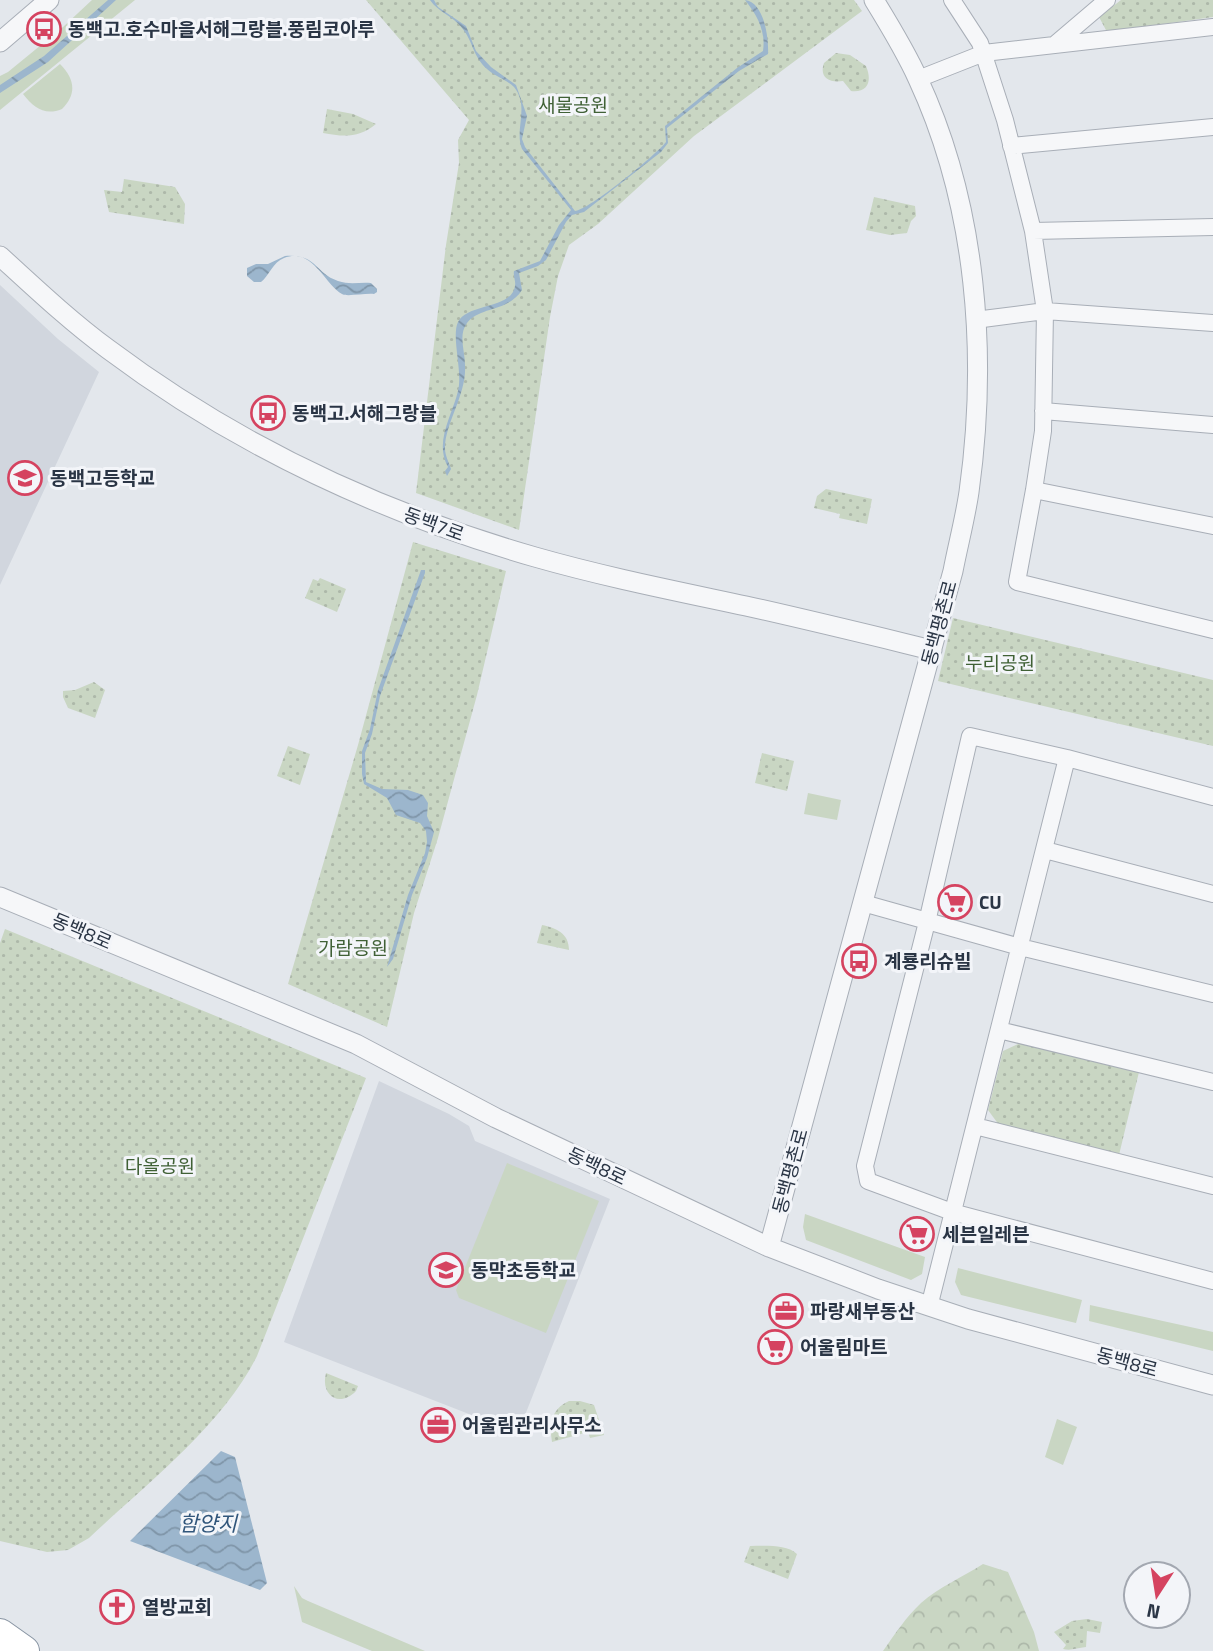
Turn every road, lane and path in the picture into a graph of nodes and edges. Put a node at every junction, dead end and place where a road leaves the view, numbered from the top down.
1 (49, 0) edge
2 (874, 0) edge
3 (1107, 0) edge
4 (955, 1) edge
5 (1213, 27) edge
6 (0, 42) edge
7 (1054, 45) junction
8 (984, 53) junction
9 (918, 79) junction
10 (1213, 127) edge
11 (1011, 146) junction
12 (1213, 228) edge
13 (1033, 231) junction
14 (0, 256) edge
15 (1045, 311) junction
16 (975, 320) junction
17 (1213, 323) edge
18 (1043, 411) junction
19 (1213, 425) edge
20 (1034, 490) junction
21 (1213, 526) edge
22 (1213, 630) edge
23 (932, 650) junction
24 (1067, 758) junction
25 (1213, 797) edge
26 (1045, 850) junction
27 (1213, 894) edge
28 (0, 897) edge
29 (863, 903) junction
30 (927, 922) junction
31 (1020, 947) junction
32 (1213, 994) edge
33 (999, 1030) junction
34 (1213, 1082) edge
35 (975, 1126) junction
36 (1213, 1186) edge
37 (952, 1212) junction
38 (769, 1247) junction
39 (1213, 1280) edge
40 (929, 1307) junction
41 (1213, 1385) edge
42 (0, 1634) edge
43 (24, 1651) edge

1 - 6 street
2 - 9 street, 동백평촌로
3 - 7 street
4 - 8 street
5 - 7 street
7 - 8 street
8 - 9 street
8 - 11 street
9 - 16 street, 동백평촌로
10 - 11 street
11 - 13 street
12 - 13 street
13 - 15 street
14 - 23 street, 동백7로
15 - 16 street
15 - 17 street
15 - 18 street
16 - 23 street, 동백평촌로
18 - 19 street
18 - 20 street
20 - 21 street
20 - 22 street
23 - 29 street, 동백평촌로
24 - 25 street
24 - 26 street
24 - 30 street
26 - 27 street
26 - 31 street
28 - 38 street, 동백8로
29 - 30 street
29 - 38 street, 동백평촌로
30 - 31 street
30 - 37 street
31 - 32 street
31 - 33 street
33 - 34 street
33 - 35 street
35 - 36 street
35 - 37 street
37 - 39 street
37 - 40 street
38 - 40 street, 동백8로
40 - 41 street, 동백8로
42 - 43 highway

